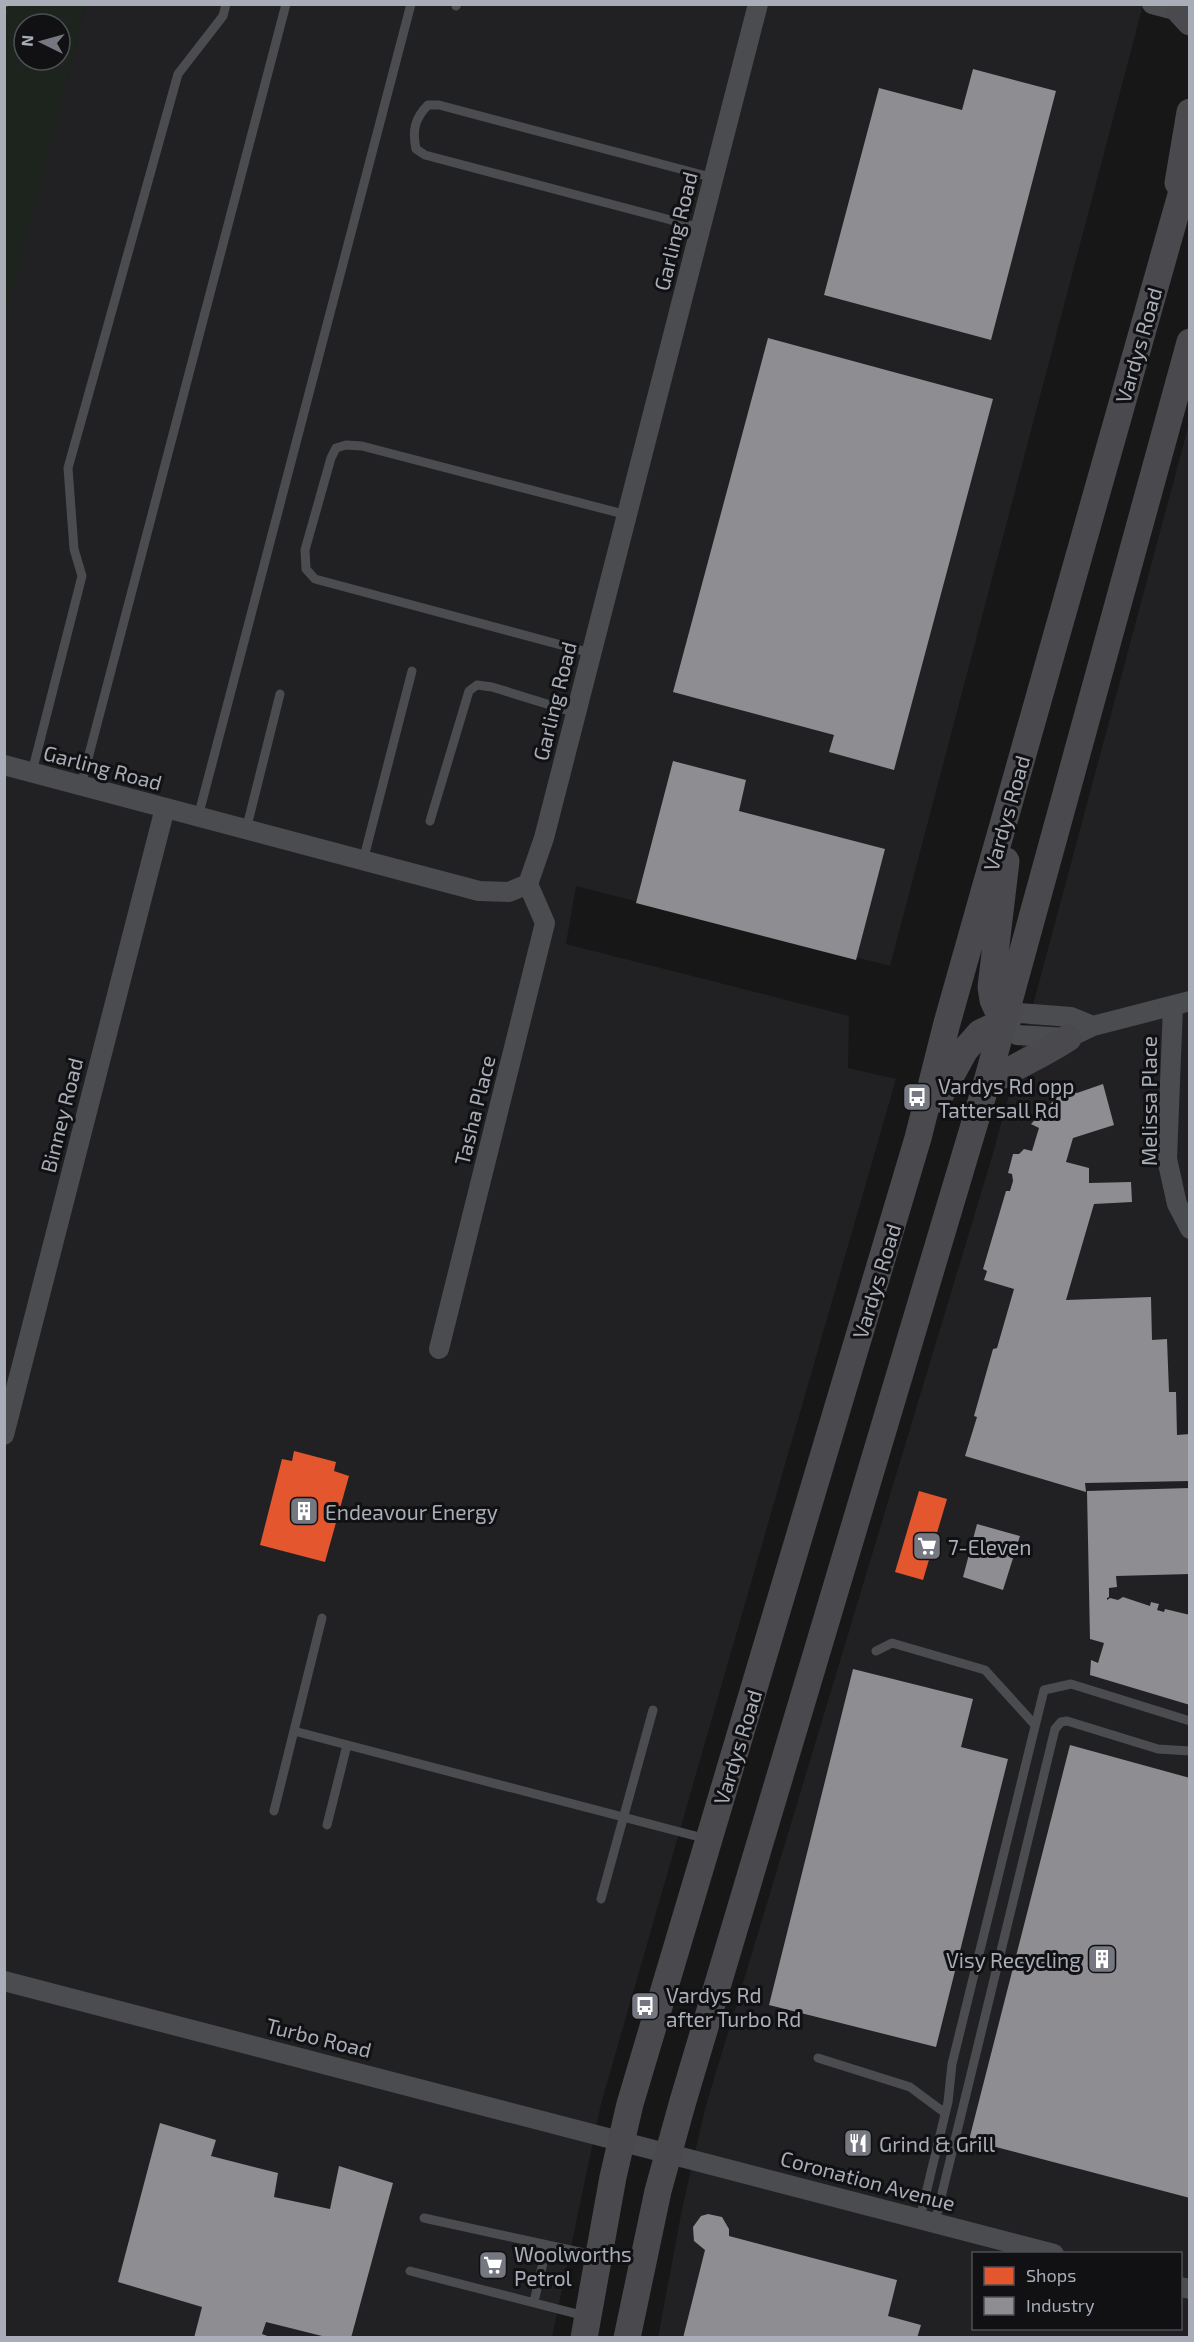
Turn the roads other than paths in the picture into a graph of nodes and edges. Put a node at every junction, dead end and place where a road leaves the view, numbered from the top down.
1 (226, 4) edge
2 (286, 4) edge
3 (411, 4) edge
4 (758, 4) edge
5 (1152, 4) edge
6 (1187, 13) edge
7 (1190, 112) edge
8 (1190, 163) edge
9 (714, 178) junction
10 (1172, 225) junction
11 (701, 228) junction
12 (1190, 342) edge
13 (627, 515) junction
14 (591, 653) junction
15 (412, 671) dead end
16 (280, 694) dead end
17 (576, 713) junction
18 (4, 765) edge
19 (32, 772) junction
20 (1016, 777) junction
21 (81, 785) junction
22 (165, 808) junction
23 (198, 817) junction
24 (430, 821) dead end
25 (246, 830) junction
26 (363, 861) junction
27 (528, 884) junction
28 (1181, 1004) edge
29 (1003, 1022) junction
30 (1093, 1026) junction
31 (1068, 1038) junction
32 (986, 1085) junction
33 (918, 1138) junction
34 (1190, 1229) edge
35 (439, 1349) dead end
36 (4, 1435) edge
37 (322, 1618) dead end
38 (876, 1651) dead end
39 (652, 1710) dead end
40 (1190, 1721) edge
41 (1035, 1725) junction
42 (294, 1731) junction
43 (347, 1745) junction
44 (1190, 1752) edge
45 (274, 1811) dead end
46 (624, 1817) junction
47 (327, 1825) dead end
48 (709, 1839) junction
49 (601, 1899) dead end
50 (4, 1981) edge
51 (818, 2058) dead end
52 (945, 2113) junction
53 (621, 2141) junction
54 (668, 2152) junction
55 (424, 2218) dead end
56 (927, 2220) junction
57 (547, 2245) junction
58 (1050, 2252) edge
59 (598, 2256) junction
60 (410, 2271) dead end
61 (534, 2302) junction
62 (586, 2327) edge
63 (627, 2337) edge

1 - 19 lane
2 - 21 lane
3 - 23 lane
4 - 9 street, Garling Road
5 - 6 street
7 - 10 main road, Vardys Road
8 - 10 main road, Vardys Road
9 - 11 street, Garling Road
9 - 11 lane
10 - 20 main road, Vardys Road
11 - 13 street, Garling Road
12 - 29 main road
13 - 14 street, Garling Road
13 - 14 lane
14 - 17 street, Garling Road
15 - 26 lane
16 - 25 lane
17 - 24 lane
17 - 27 street, Garling Road
18 - 19 street, Garling Road
19 - 21 street, Garling Road
20 - 29 main road
20 - 33 main road, Vardys Road
21 - 22 street, Garling Road
22 - 23 street, Garling Road
22 - 36 street, Binney Road
23 - 25 street, Garling Road
25 - 26 street, Garling Road
26 - 27 street, Garling Road
27 - 35 street, Tasha Place
28 - 30 street
28 - 34 street, Melissa Place
29 - 30 street
29 - 31 street
29 - 32 main road
29 - 33 main road
30 - 31 street
31 - 32 main road
32 - 54 main road
33 - 48 main road, Vardys Road
37 - 42 lane
38 - 41 lane
39 - 46 lane
40 - 41 lane
41 - 52 lane
42 - 43 lane
42 - 45 lane
43 - 46 lane
43 - 47 lane
44 - 56 lane
46 - 48 lane
46 - 49 lane
48 - 53 main road, Vardys Road
50 - 53 street, Turbo Road
51 - 52 lane
52 - 56 lane
53 - 54 street, Turbo Road
53 - 59 main road, Vardys Road
54 - 56 street, Coronation Avenue
54 - 63 main road
55 - 57 lane
56 - 58 street, Coronation Avenue
57 - 59 lane
57 - 61 lane
59 - 62 main road, Vardys Road
60 - 61 lane
61 - 62 lane

